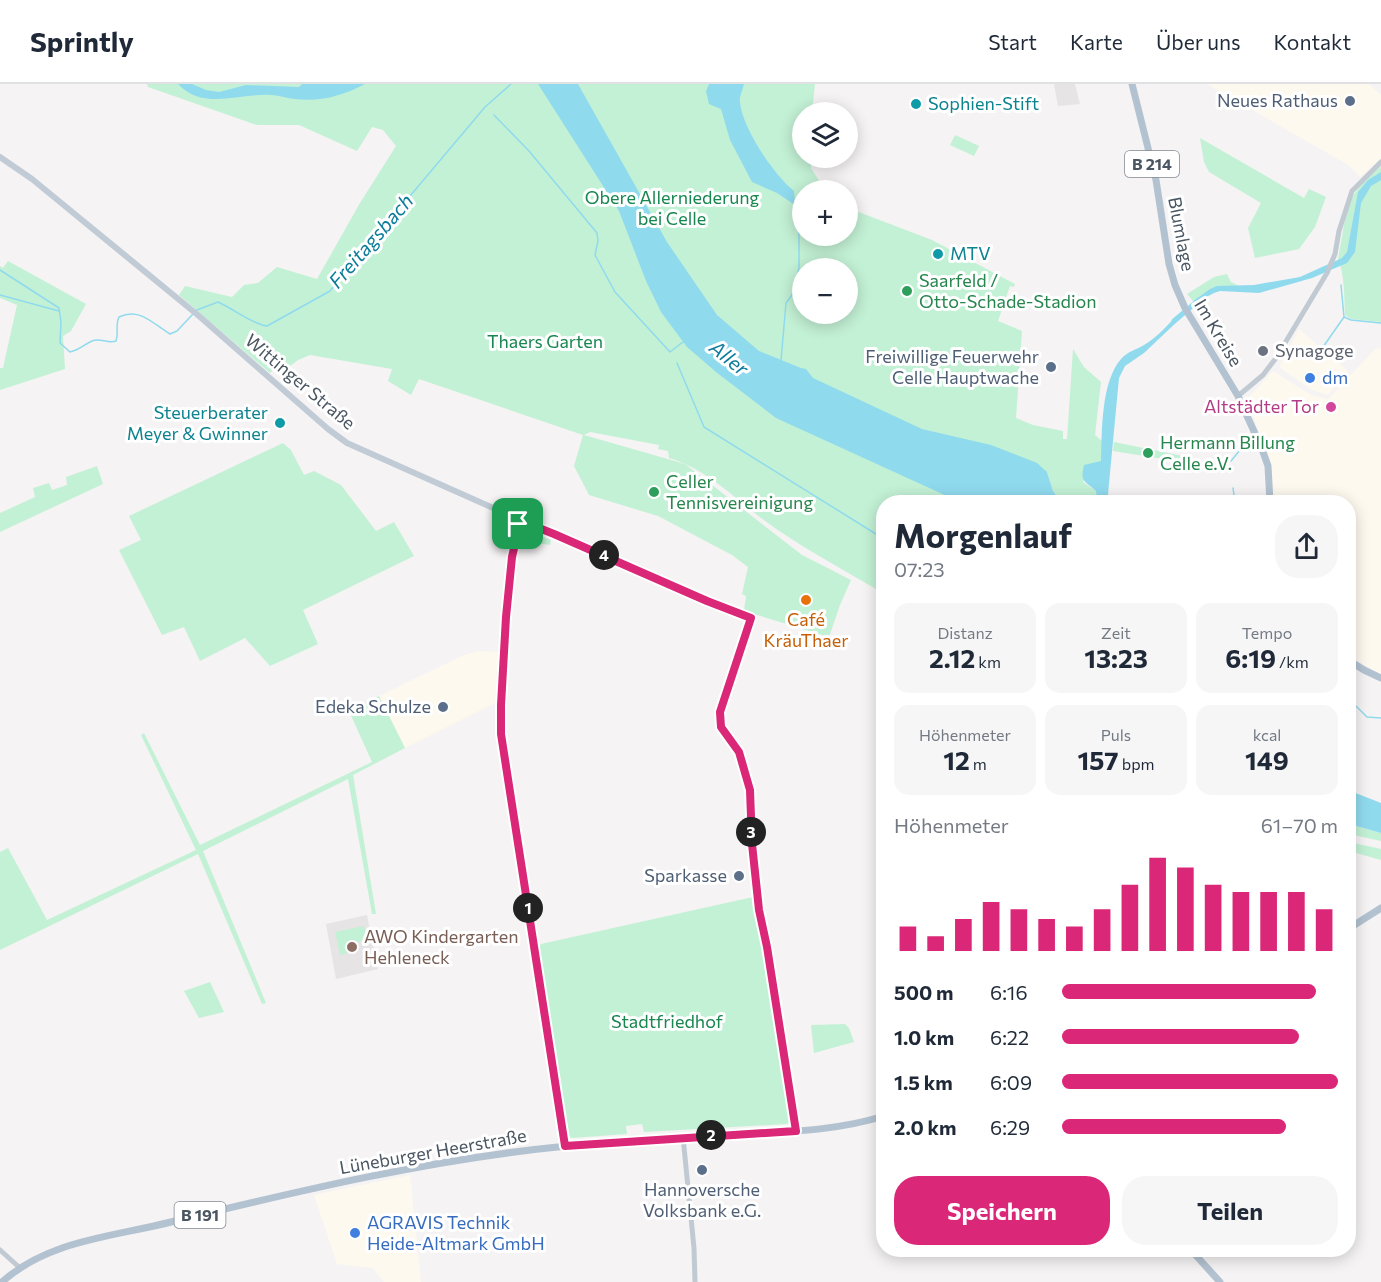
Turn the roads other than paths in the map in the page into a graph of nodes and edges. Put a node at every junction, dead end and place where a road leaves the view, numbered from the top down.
1 (1132, 84) edge
2 (0, 157) edge
3 (1381, 162) edge
4 (1175, 285) joint
5 (1238, 396) junction
6 (1270, 495) edge
7 (518, 524) junction
8 (1356, 665) edge
9 (1381, 678) edge
10 (1381, 909) edge
11 (1356, 924) edge
12 (876, 1118) edge
13 (796, 1131) junction
14 (683, 1137) junction
15 (565, 1146) junction
16 (0, 1250) edge
17 (1197, 1257) edge
18 (20, 1268) junction
19 (2, 1282) edge
20 (695, 1282) edge
21 (1220, 1282) edge

1 - 4 main road, Blumlage / B 214
2 - 7 main road, Wittinger Straße
3 - 5 street
4 - 5 main road, Im Kreise / B 214
5 - 6 main road, B 214
7 - 13 street, Wittinger Straße
7 - 15 main road
8 - 9 main road
10 - 11 main road
12 - 13 main road, Lüneburger Heerstraße / B 191
13 - 14 main road, Lüneburger Heerstraße / B 191
14 - 15 main road, Lüneburger Heerstraße / B 191
14 - 20 street
15 - 18 main road, Lüneburger Heerstraße / B 191
16 - 18 street
17 - 21 main road
18 - 19 main road, Lüneburger Heerstraße / B 191

